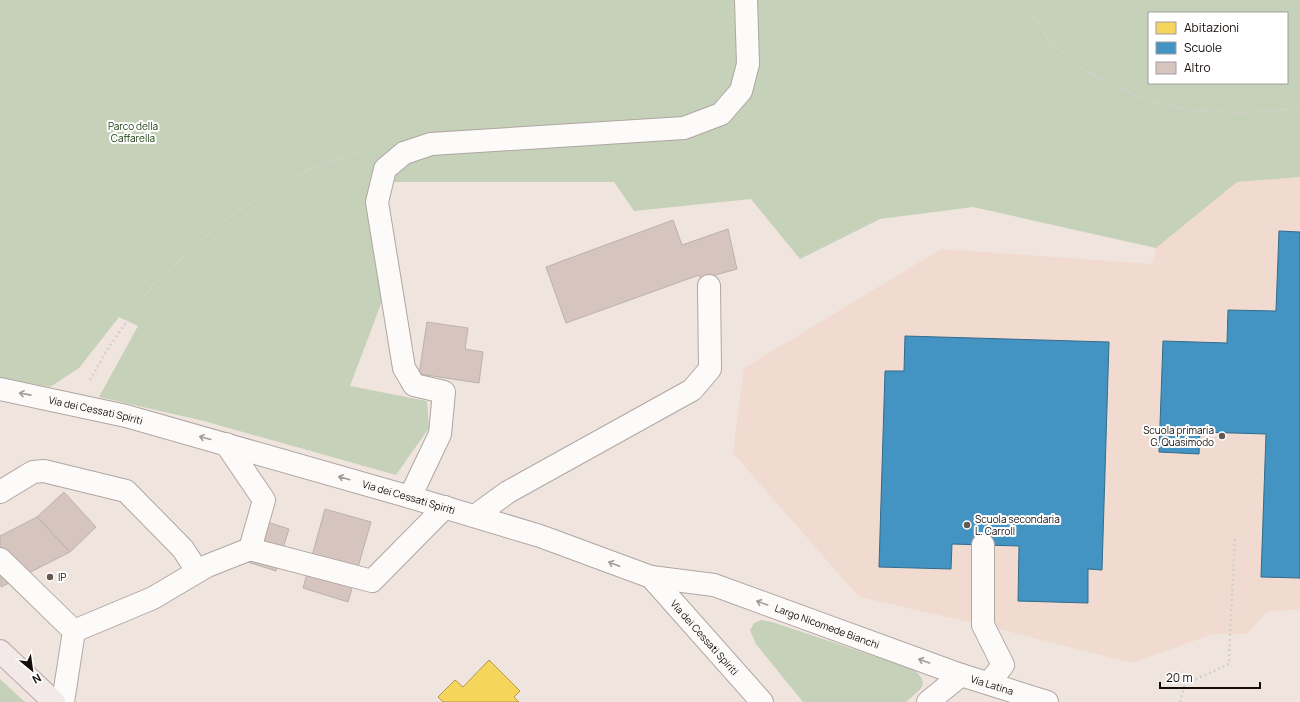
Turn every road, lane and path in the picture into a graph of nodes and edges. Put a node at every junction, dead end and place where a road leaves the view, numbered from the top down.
1 (746, 0) edge
2 (1021, 0) edge
3 (1300, 108) edge
4 (404, 153) junction
5 (709, 286) dead end
6 (0, 390) edge
7 (76, 405) junction
8 (226, 444) junction
9 (0, 492) edge
10 (410, 497) junction
11 (445, 507) junction
12 (475, 516) junction
13 (1235, 538) dead end
14 (983, 545) dead end
15 (250, 549) junction
16 (0, 559) edge
17 (196, 571) junction
18 (651, 577) junction
19 (74, 631) junction
20 (0, 651) edge
21 (961, 675) junction
22 (988, 684) junction
23 (54, 702) edge
24 (63, 702) edge
25 (762, 702) edge
26 (928, 702) edge
27 (1047, 702) edge
28 (1180, 702) edge

1 - 4 street
2 - 3 path
4 - 7 path
4 - 10 street
5 - 12 street
7 -> 6 street, Via dei Cessati Spiriti
8 -> 7 street, Via dei Cessati Spiriti
10 -> 8 street, Via dei Cessati Spiriti
8 - 15 street
9 - 17 street
10 - 11 street, Via dei Cessati Spiriti
11 - 12 street, Via dei Cessati Spiriti
11 - 15 street
18 -> 12 street, Via dei Cessati Spiriti
13 - 28 path
14 - 22 street
15 - 17 street
16 - 19 street
17 - 19 street
21 -> 18 street, Largo Nicomede Bianchi
18 - 25 street, Via dei Cessati Spiriti
19 - 24 street
20 - 23 main road
21 - 22 street, Via Latina
21 - 26 street
22 - 27 street, Via Latina

